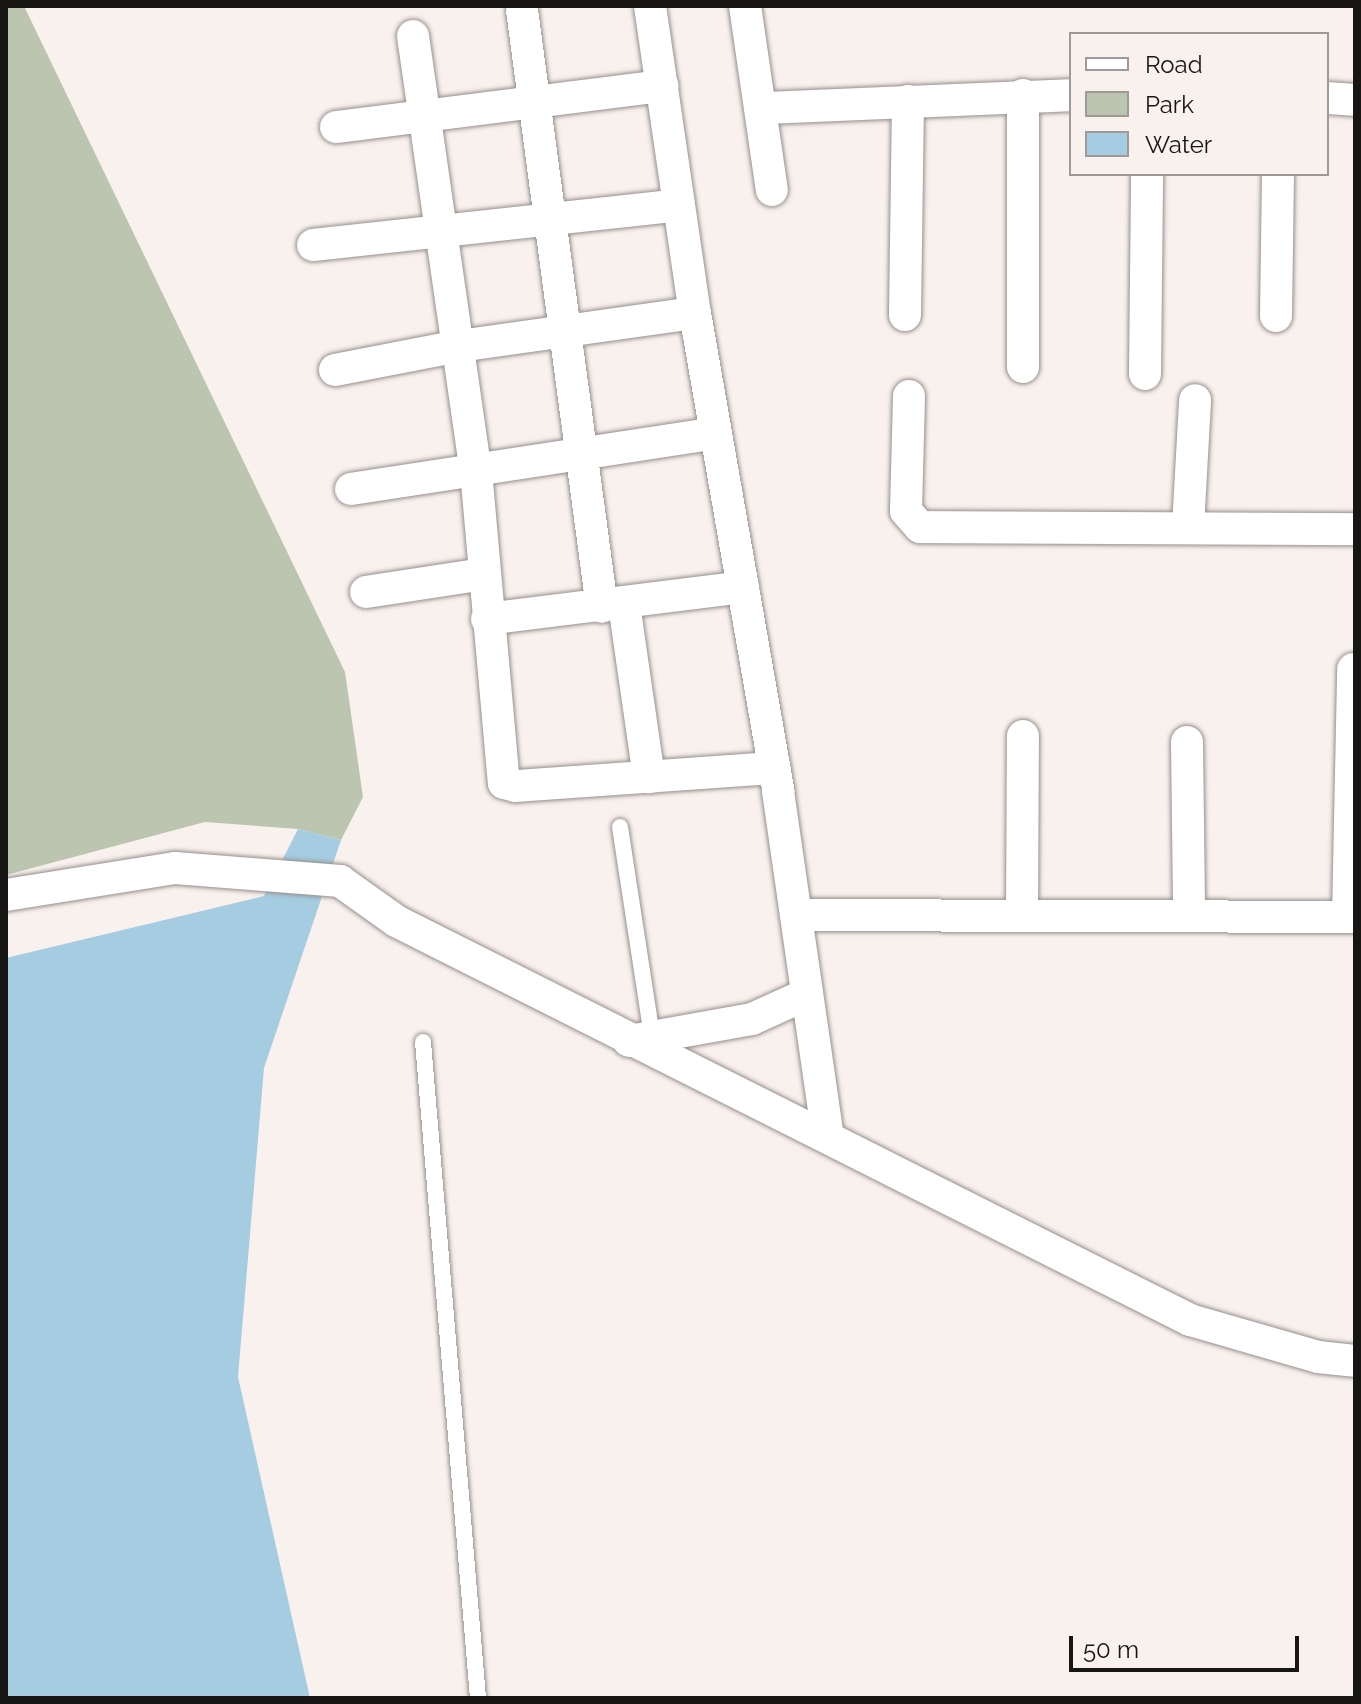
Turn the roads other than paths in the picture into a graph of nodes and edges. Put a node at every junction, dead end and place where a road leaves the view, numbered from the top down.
1 (650, 6) edge
2 (745, 6) edge
3 (522, 10) dead end
4 (413, 36) dead end
5 (662, 86) junction
6 (1023, 95) junction
7 (1069, 95) edge
8 (1329, 98) edge
9 (1355, 100) edge
10 (908, 101) junction
11 (533, 102) junction
12 (764, 108) junction
13 (422, 116) junction
14 (336, 127) dead end
15 (1147, 176) edge
16 (1278, 176) edge
17 (772, 190) dead end
18 (679, 205) junction
19 (551, 219) junction
20 (443, 231) junction
21 (313, 245) dead end
22 (695, 313) junction
23 (905, 315) dead end
24 (1276, 316) dead end
25 (566, 330) junction
26 (459, 346) junction
27 (1023, 367) dead end
28 (335, 370) dead end
29 (1145, 374) dead end
30 (909, 396) dead end
31 (1195, 400) dead end
32 (715, 433) junction
33 (584, 453) junction
34 (476, 471) junction
35 (351, 489) dead end
36 (1188, 527) junction
37 (1355, 529) edge
38 (484, 574) junction
39 (743, 587) junction
40 (366, 592) dead end
41 (613, 606) junction
42 (487, 619) junction
43 (1353, 669) edge
44 (1023, 736) dead end
45 (1187, 742) dead end
46 (774, 768) junction
47 (649, 777) junction
48 (620, 827) dead end
49 (6, 895) edge
50 (796, 915) junction
51 (1022, 915) junction
52 (1189, 916) junction
53 (1352, 917) edge
54 (807, 994) junction
55 (641, 1038) junction
56 (423, 1042) dead end
57 (828, 1136) junction
58 (1355, 1361) edge
59 (478, 1698) edge

1 - 5 street
2 - 12 street
3 - 11 street
4 - 13 street
5 - 11 street
5 - 18 street
6 - 7 street
6 - 10 street
6 - 27 street
8 - 9 street
10 - 12 street
10 - 23 street
11 - 13 street
11 - 19 street
12 - 17 street
13 - 14 street
13 - 20 street
15 - 29 street
16 - 24 street
18 - 19 street
18 - 22 street
19 - 20 street
19 - 25 street
20 - 21 street
20 - 26 street
22 - 25 street
22 - 32 street
25 - 26 street
25 - 33 street
26 - 28 street
26 - 34 street
30 - 36 street
31 - 36 street
32 - 33 street
32 - 39 street
33 - 34 street
33 - 41 street
34 - 35 street
34 - 38 street
36 - 37 street
38 - 40 street
38 - 42 street
39 - 41 street
39 - 46 street
41 - 42 street
41 - 47 street
42 - 47 street
43 - 53 street
44 - 51 street
45 - 52 street
46 - 47 street
46 - 50 street
48 - 55 lane
49 - 55 street
50 - 51 street
50 - 54 street
51 - 52 street
52 - 53 street
54 - 55 street
54 - 57 street
55 - 57 street
56 - 59 lane
57 - 58 street

